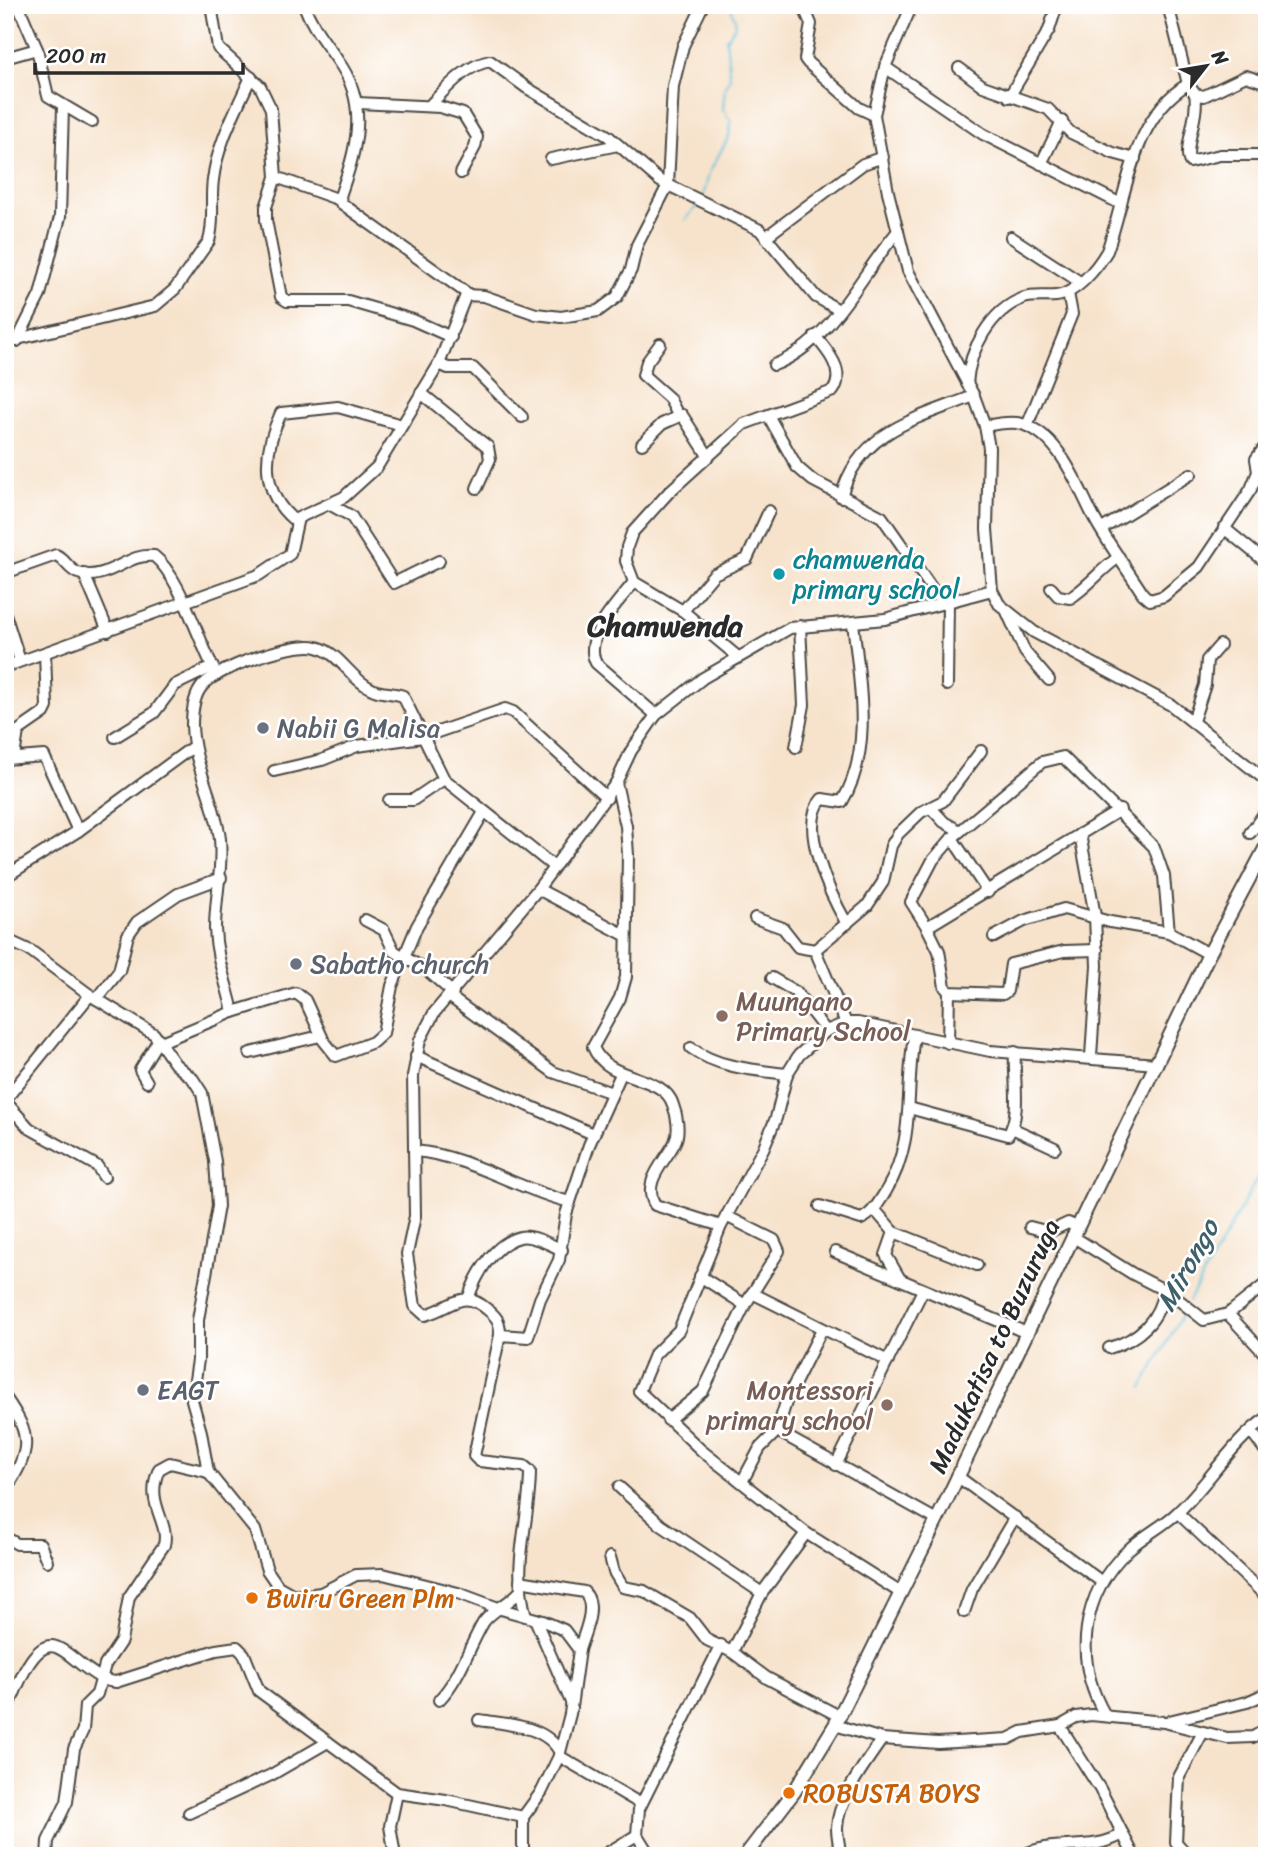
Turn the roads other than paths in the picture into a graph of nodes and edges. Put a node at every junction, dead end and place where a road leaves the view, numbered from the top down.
1 (18, 5) edge
2 (211, 5) edge
3 (304, 5) edge
4 (704, 5) edge
5 (803, 5) edge
6 (912, 5) edge
7 (1057, 5) edge
8 (1168, 5) edge
9 (37, 49) junction
10 (5, 58) edge
11 (885, 66) junction
12 (959, 68) dead end
13 (251, 77) junction
14 (1267, 83) edge
15 (1188, 84) junction
16 (1195, 94) junction
17 (1009, 97) junction
18 (358, 103) junction
19 (429, 106) junction
20 (64, 107) junction
21 (874, 115) junction
22 (1062, 121) junction
23 (92, 122) dead end
24 (618, 145) junction
25 (1267, 155) edge
26 (883, 157) junction
27 (551, 159) dead end
28 (1135, 159) junction
29 (1041, 164) junction
30 (461, 173) dead end
31 (275, 177) junction
32 (668, 185) junction
33 (340, 200) junction
34 (1121, 204) junction
35 (898, 231) junction
36 (766, 236) junction
37 (1011, 237) dead end
38 (1080, 282) junction
39 (1068, 293) junction
40 (468, 294) junction
41 (839, 310) junction
42 (815, 336) junction
43 (451, 337) junction
44 (11, 341) edge
45 (660, 344) dead end
46 (439, 364) junction
47 (774, 365) dead end
48 (967, 384) junction
49 (421, 393) junction
50 (974, 396) junction
51 (678, 415) junction
52 (522, 417) dead end
53 (769, 417) junction
54 (402, 425) junction
55 (985, 426) junction
56 (1027, 426) junction
57 (642, 444) dead end
58 (1267, 444) edge
59 (708, 454) junction
60 (1191, 474) dead end
61 (477, 488) dead end
62 (841, 497) junction
63 (331, 505) junction
64 (769, 511) dead end
65 (295, 521) junction
66 (1224, 528) junction
67 (1102, 529) junction
68 (1119, 557) junction
69 (439, 561) dead end
70 (1267, 563) edge
71 (5, 573) edge
72 (84, 574) junction
73 (634, 582) junction
74 (1051, 589) dead end
75 (992, 590) junction
76 (183, 602) junction
77 (945, 602) junction
78 (684, 611) junction
79 (1007, 612) junction
80 (5, 614) edge
81 (853, 622) junction
82 (800, 626) junction
83 (108, 631) junction
84 (1220, 645) dead end
85 (45, 653) junction
86 (738, 657) junction
87 (20, 661) junction
88 (5, 667) edge
89 (214, 671) junction
90 (1049, 680) dead end
91 (947, 685) dead end
92 (656, 715) junction
93 (1194, 721) junction
94 (115, 737) dead end
95 (423, 737) junction
96 (194, 746) junction
97 (796, 747) dead end
98 (981, 751) dead end
99 (10, 758) edge
100 (274, 771) dead end
101 (444, 779) junction
102 (1267, 781) edge
103 (617, 785) junction
104 (607, 798) junction
105 (389, 800) dead end
106 (932, 808) junction
107 (1120, 810) junction
108 (1267, 810) edge
109 (484, 812) junction
110 (79, 831) junction
111 (1250, 833) dead end
112 (1080, 834) junction
113 (956, 835) junction
114 (1267, 845) edge
115 (553, 866) junction
116 (5, 877) edge
117 (221, 878) junction
118 (538, 889) junction
119 (988, 892) junction
120 (1095, 916) junction
121 (755, 918) dead end
122 (365, 920) dead end
123 (848, 923) junction
124 (927, 927) junction
125 (1169, 932) junction
126 (625, 935) junction
127 (994, 937) dead end
128 (5, 939) edge
129 (815, 950) junction
130 (1097, 950) junction
131 (1209, 954) junction
132 (404, 956) junction
133 (772, 978) dead end
134 (949, 992) junction
135 (452, 995) junction
136 (94, 997) junction
137 (233, 1012) junction
138 (846, 1023) junction
139 (826, 1031) junction
140 (914, 1036) junction
141 (322, 1037) junction
142 (160, 1040) junction
143 (948, 1042) junction
144 (691, 1048) dead end
145 (1015, 1052) junction
146 (250, 1054) dead end
147 (416, 1056) junction
148 (1091, 1056) junction
149 (1157, 1064) junction
150 (787, 1073) junction
151 (621, 1074) junction
152 (148, 1083) dead end
153 (612, 1093) junction
154 (5, 1100) edge
155 (909, 1108) junction
156 (1012, 1128) junction
157 (593, 1134) junction
158 (1055, 1148) dead end
159 (415, 1151) junction
160 (104, 1177) dead end
161 (570, 1202) junction
162 (820, 1206) dead end
163 (874, 1209) junction
164 (724, 1221) junction
165 (1030, 1227) dead end
166 (1074, 1231) junction
167 (894, 1232) junction
168 (562, 1250) junction
169 (835, 1252) dead end
170 (977, 1265) dead end
171 (699, 1276) junction
172 (900, 1280) junction
173 (1267, 1283) edge
174 (1164, 1289) junction
175 (923, 1290) junction
176 (752, 1293) junction
177 (468, 1299) junction
178 (745, 1305) junction
179 (1228, 1314) junction
180 (822, 1329) junction
181 (1027, 1333) junction
182 (500, 1335) junction
183 (1109, 1348) dead end
184 (1267, 1356) edge
185 (888, 1361) junction
186 (5, 1397) edge
187 (1267, 1418) edge
188 (668, 1420) junction
189 (777, 1431) junction
190 (1251, 1432) junction
191 (1267, 1453) edge
192 (836, 1465) junction
193 (208, 1472) junction
194 (957, 1476) junction
195 (743, 1480) junction
196 (619, 1487) dead end
197 (5, 1491) edge
198 (1178, 1513) junction
199 (1015, 1517) junction
200 (937, 1520) junction
201 (806, 1533) junction
202 (5, 1537) edge
203 (610, 1557) dead end
204 (47, 1561) dead end
205 (1102, 1582) junction
206 (520, 1586) junction
207 (762, 1593) junction
208 (901, 1593) junction
209 (1267, 1597) edge
210 (501, 1609) junction
211 (964, 1612) dead end
212 (531, 1617) junction
213 (721, 1645) junction
214 (579, 1650) junction
215 (732, 1652) junction
216 (100, 1679) junction
217 (1267, 1693) edge
218 (439, 1700) dead end
219 (572, 1704) junction
220 (1105, 1715) junction
221 (5, 1716) edge
222 (479, 1720) dead end
223 (837, 1720) junction
224 (1164, 1722) junction
225 (1060, 1726) junction
226 (1267, 1729) edge
227 (1202, 1734) junction
228 (882, 1739) junction
229 (328, 1742) junction
230 (559, 1754) junction
231 (397, 1793) junction
232 (641, 1804) junction
233 (189, 1813) dead end
234 (523, 1816) junction
235 (1123, 1834) junction
236 (637, 1835) junction
237 (1068, 1852) edge
238 (47, 1856) edge
239 (395, 1856) edge
240 (523, 1856) edge
241 (602, 1856) edge
242 (650, 1856) edge
243 (745, 1856) edge
244 (840, 1856) edge
245 (933, 1856) edge
246 (950, 1856) edge
247 (1021, 1856) edge
248 (1134, 1856) edge
249 (1188, 1856) edge

1 - 9 street
2 - 13 street
3 - 18 street
4 - 32 street
5 - 21 street
6 - 11 street
7 - 17 street
8 - 15 street
9 - 10 street
9 - 20 street
11 - 21 street
11 - 29 street
12 - 17 street
13 - 31 street
13 - 44 street
14 - 16 street
15 - 16 street
15 - 28 street
16 - 25 street
17 - 22 street
18 - 19 street
18 - 33 street
19 - 24 street
19 - 30 street
20 - 23 street
20 - 44 street
21 - 26 street
22 - 28 street
22 - 29 street
24 - 27 street
24 - 32 street
26 - 35 street
26 - 36 street
28 - 34 street
29 - 34 street
31 - 33 street
31 - 43 street
32 - 36 street
32 - 40 street
33 - 40 street
34 - 38 street
35 - 41 street
35 - 48 street
36 - 41 street
37 - 38 street
38 - 39 street
39 - 48 street
39 - 56 street
40 - 43 street
41 - 42 street
42 - 47 street
42 - 53 street
43 - 46 street
45 - 51 street
46 - 49 street
46 - 52 street
48 - 50 street
49 - 54 street
49 - 61 street
50 - 55 street
50 - 62 street
51 - 57 street
51 - 59 street
53 - 59 street
53 - 62 street
54 - 63 street
54 - 65 street
55 - 56 street
55 - 75 street
56 - 67 street
58 - 66 street
59 - 73 street
60 - 67 street
62 - 77 street
63 - 65 street
63 - 69 street
64 - 78 street
65 - 76 street
66 - 68 street
66 - 70 street
67 - 68 street
68 - 74 street
71 - 72 street
72 - 76 street
72 - 83 street
73 - 78 street
73 - 92 street
75 - 77 street
75 - 79 street
76 - 83 street
76 - 89 street
77 - 81 street
77 - 91 street
78 - 86 street
79 - 90 street
79 - 93 street
80 - 87 street
81 - 82 street
81 - 123 street
82 - 86 street
82 - 97 street
83 - 85 street
84 - 93 street
85 - 87 street
85 - 99 street
86 - 92 street
87 - 88 street
89 - 94 street
89 - 95 street
89 - 96 street
92 - 103 street
93 - 102 street
95 - 100 street
95 - 101 street
95 - 104 street
96 - 110 street
96 - 117 street
98 - 106 street
99 - 110 street
101 - 105 street
101 - 109 street
103 - 104 street
103 - 126 street
104 - 115 street
106 - 113 street
106 - 123 street
107 - 112 street
107 - 113 street
107 - 125 street
108 - 111 street
109 - 115 street
109 - 132 street
110 - 116 street
112 - 119 street
112 - 120 street
113 - 119 street
113 - 124 street
114 - 131 main road, Madukatisa to Buzuruga
115 - 118 street
117 - 136 street
117 - 137 street
118 - 126 street
118 - 135 street
119 - 124 street
120 - 125 street
120 - 127 street
120 - 130 street
121 - 129 street
122 - 132 street
123 - 129 street
124 - 134 street
125 - 131 street
126 - 151 street
128 - 136 street
129 - 138 street
130 - 134 street
130 - 148 street
131 - 149 main road, Madukatisa to Buzuruga
132 - 135 street
132 - 141 street
133 - 139 street
134 - 143 street
135 - 147 street
135 - 153 street
136 - 142 street
136 - 154 street
137 - 141 street
137 - 142 street
138 - 139 street
138 - 140 street
139 - 150 street
140 - 143 street
140 - 155 street
141 - 146 street
142 - 152 street
142 - 193 street
143 - 145 street
144 - 150 street
145 - 148 street
145 - 156 street
147 - 157 street
147 - 159 street
148 - 149 street
149 - 166 main road, Madukatisa to Buzuruga
150 - 164 street
151 - 153 street
151 - 164 street
153 - 157 street
154 - 160 street
155 - 156 street
155 - 163 street
156 - 158 street
157 - 161 street
159 - 161 street
159 - 177 street
161 - 168 street
162 - 163 street
163 - 167 street
164 - 171 street
164 - 176 street
165 - 166 street
166 - 174 street
166 - 181 main road, Madukatisa to Buzuruga
167 - 170 street
167 - 172 street
168 - 177 street
168 - 182 street
169 - 172 street
171 - 178 street
171 - 188 street
172 - 175 street
173 - 179 street
174 - 179 street
174 - 183 street
175 - 181 street
175 - 185 street
176 - 178 street
176 - 180 street
177 - 182 street
178 - 188 street
179 - 184 street
180 - 185 street
180 - 189 street
181 - 194 main road, Madukatisa to Buzuruga
182 - 206 street
185 - 192 street
186 - 197 street
187 - 190 street
188 - 195 street
189 - 192 street
189 - 195 street
190 - 191 street
190 - 198 street
192 - 200 street
193 - 210 street
193 - 216 street
194 - 199 street
194 - 200 main road, Madukatisa to Buzuruga
195 - 201 street
196 - 207 street
198 - 205 street
198 - 209 street
199 - 205 street
199 - 211 street
200 - 208 main road, Madukatisa to Buzuruga
201 - 207 street
201 - 208 street
202 - 204 street
203 - 213 street
205 - 220 street
206 - 210 street
206 - 212 street
206 - 214 street
207 - 215 street
208 - 223 main road, Madukatisa to Buzuruga
210 - 212 street
210 - 218 street
212 - 214 street
212 - 219 street
213 - 215 street
213 - 232 street
214 - 219 street
215 - 223 street
216 - 221 street
216 - 229 street
216 - 238 street
217 - 224 street
219 - 230 street
220 - 224 street
220 - 225 street
222 - 230 street
223 - 228 street
223 - 243 main road, Madukatisa to Buzuruga
224 - 227 street
225 - 228 street
225 - 235 street
226 - 227 street
227 - 249 street
228 - 244 street
229 - 231 street
229 - 233 street
230 - 232 street
230 - 234 street
231 - 234 street
231 - 239 street
232 - 236 street
234 - 240 street
235 - 237 street
235 - 248 street
236 - 241 street
236 - 242 street
237 - 247 street
245 - 246 street

